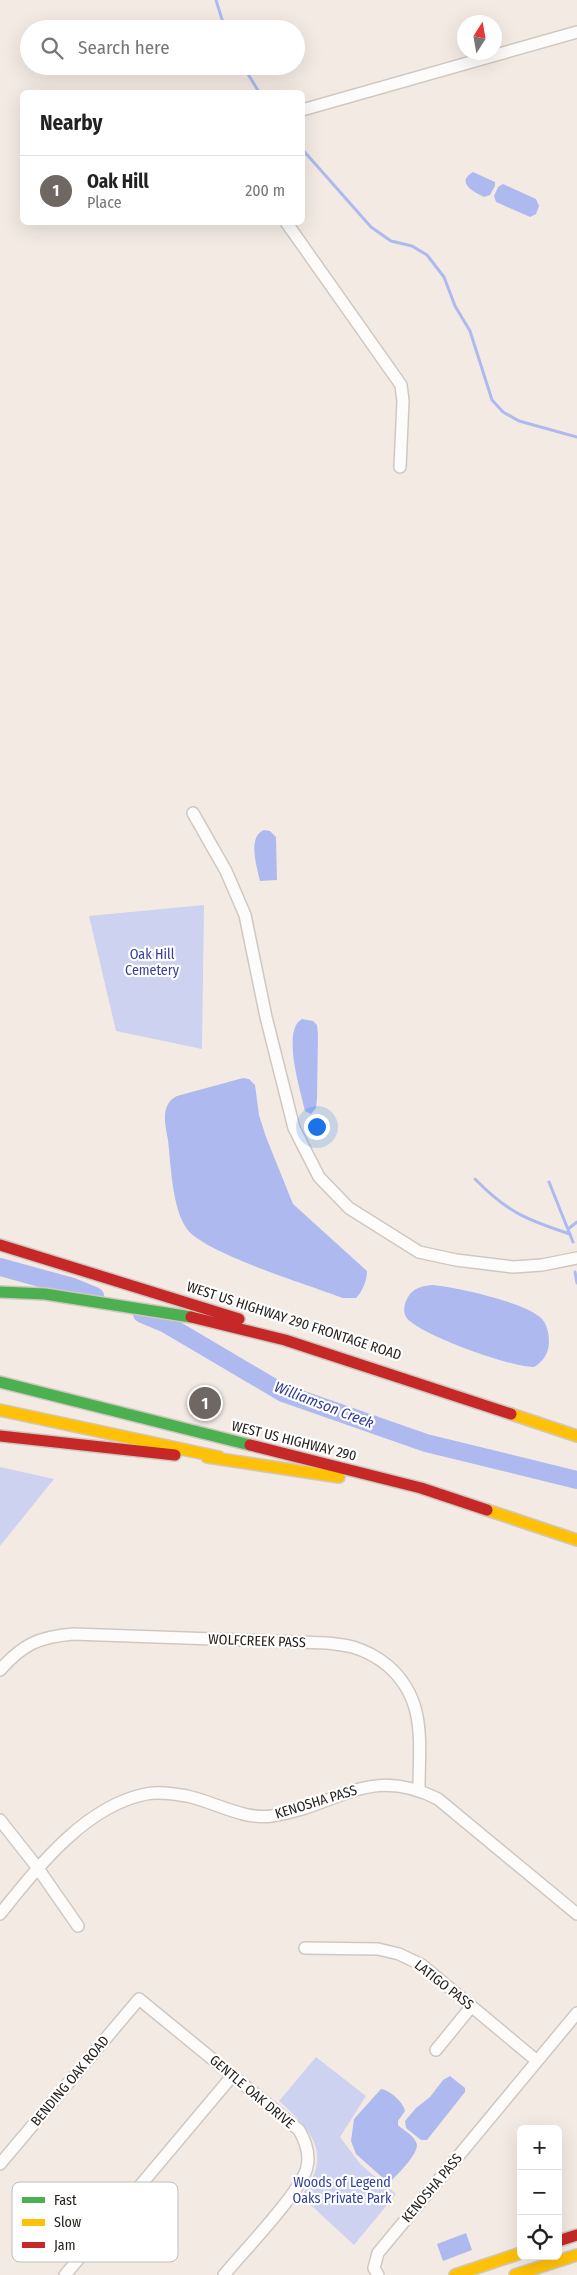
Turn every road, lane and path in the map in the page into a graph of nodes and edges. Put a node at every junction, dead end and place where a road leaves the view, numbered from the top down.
1 (577, 32) edge
2 (305, 109) edge
3 (288, 225) edge
4 (400, 467) dead end
5 (193, 813) dead end
6 (0, 1246) edge
7 (577, 1258) edge
8 (0, 1292) edge
9 (0, 1382) edge
10 (0, 1410) edge
11 (577, 1428) edge
12 (0, 1436) edge
13 (577, 1436) edge
14 (219, 1457) junction
15 (577, 1540) edge
16 (577, 1550) edge
17 (0, 1670) edge
18 (419, 1789) junction
19 (0, 1820) edge
20 (37, 1867) junction
21 (0, 1914) edge
22 (577, 1914) edge
23 (78, 1926) dead end
24 (305, 1948) dead end
25 (139, 1999) joint
26 (471, 2007) junction
27 (577, 2013) edge
28 (436, 2050) dead end
29 (537, 2061) junction
30 (233, 2075) junction
31 (0, 2164) edge
32 (143, 2182) edge
33 (577, 2235) edge
34 (562, 2240) edge
35 (517, 2254) edge
36 (577, 2255) edge
37 (76, 2262) edge
38 (65, 2275) edge
39 (224, 2275) edge
40 (378, 2275) edge
41 (456, 2275) edge
42 (516, 2275) edge

1 - 2 street
3 - 4 street
5 - 7 street
6 - 11 main road, WEST US HIGHWAY 290 FRONTAGE ROAD
8 - 13 main road
9 - 15 main road, WEST US HIGHWAY 290
10 - 14 main road
12 - 14 main road, WEST US HIGHWAY 290
14 - 16 main road, WEST US HIGHWAY 290
17 - 18 street, WOLFCREEK PASS
18 - 20 street, KENOSHA PASS
18 - 22 street, KENOSHA PASS
19 - 20 street
20 - 21 street, KENOSHA PASS
20 - 23 street
24 - 26 street, LATIGO PASS
25 - 30 street, GENTLE OAK DRIVE
25 - 31 street, BENDING OAK ROAD
26 - 28 street
26 - 29 street, LATIGO PASS
27 - 29 street, KENOSHA PASS
29 - 40 street, KENOSHA PASS
30 - 32 street
30 - 39 street, GENTLE OAK DRIVE
33 - 34 main road
35 - 41 main road
36 - 42 main road
37 - 38 street

